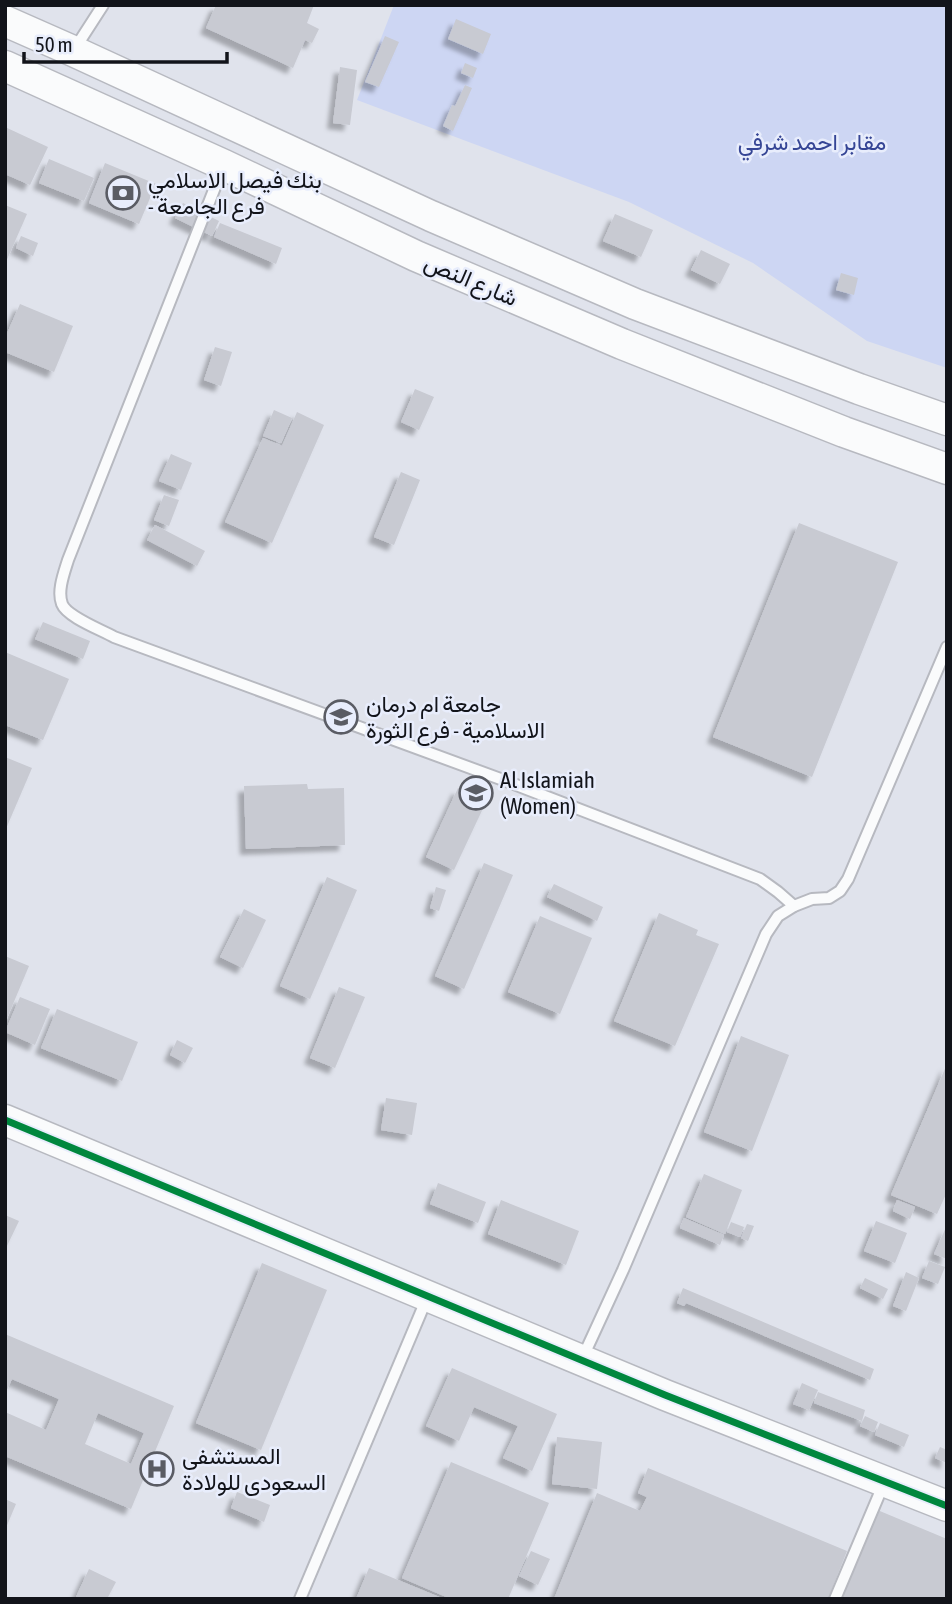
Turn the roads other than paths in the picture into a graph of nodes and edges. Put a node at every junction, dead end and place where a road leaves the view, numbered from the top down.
1 (103, 5) edge
2 (5, 21) edge
3 (74, 51) junction
4 (5, 66) edge
5 (223, 166) junction
6 (947, 420) edge
7 (947, 469) edge
8 (947, 647) edge
9 (794, 906) junction
10 (5, 1119) edge
11 (428, 1296) junction
12 (582, 1359) junction
13 (885, 1480) junction
14 (947, 1506) edge
15 (299, 1599) edge
16 (835, 1599) edge

1 - 3 lane
2 - 3 main road, شارع النص
3 - 6 main road, شارع النص
4 - 5 main road, شارع النص
5 - 7 main road, شارع النص
5 - 9 lane
8 - 9 lane
9 - 12 lane
10 - 11 main road
11 - 12 main road
11 - 15 lane
12 - 13 main road
13 - 14 main road
13 - 16 lane

